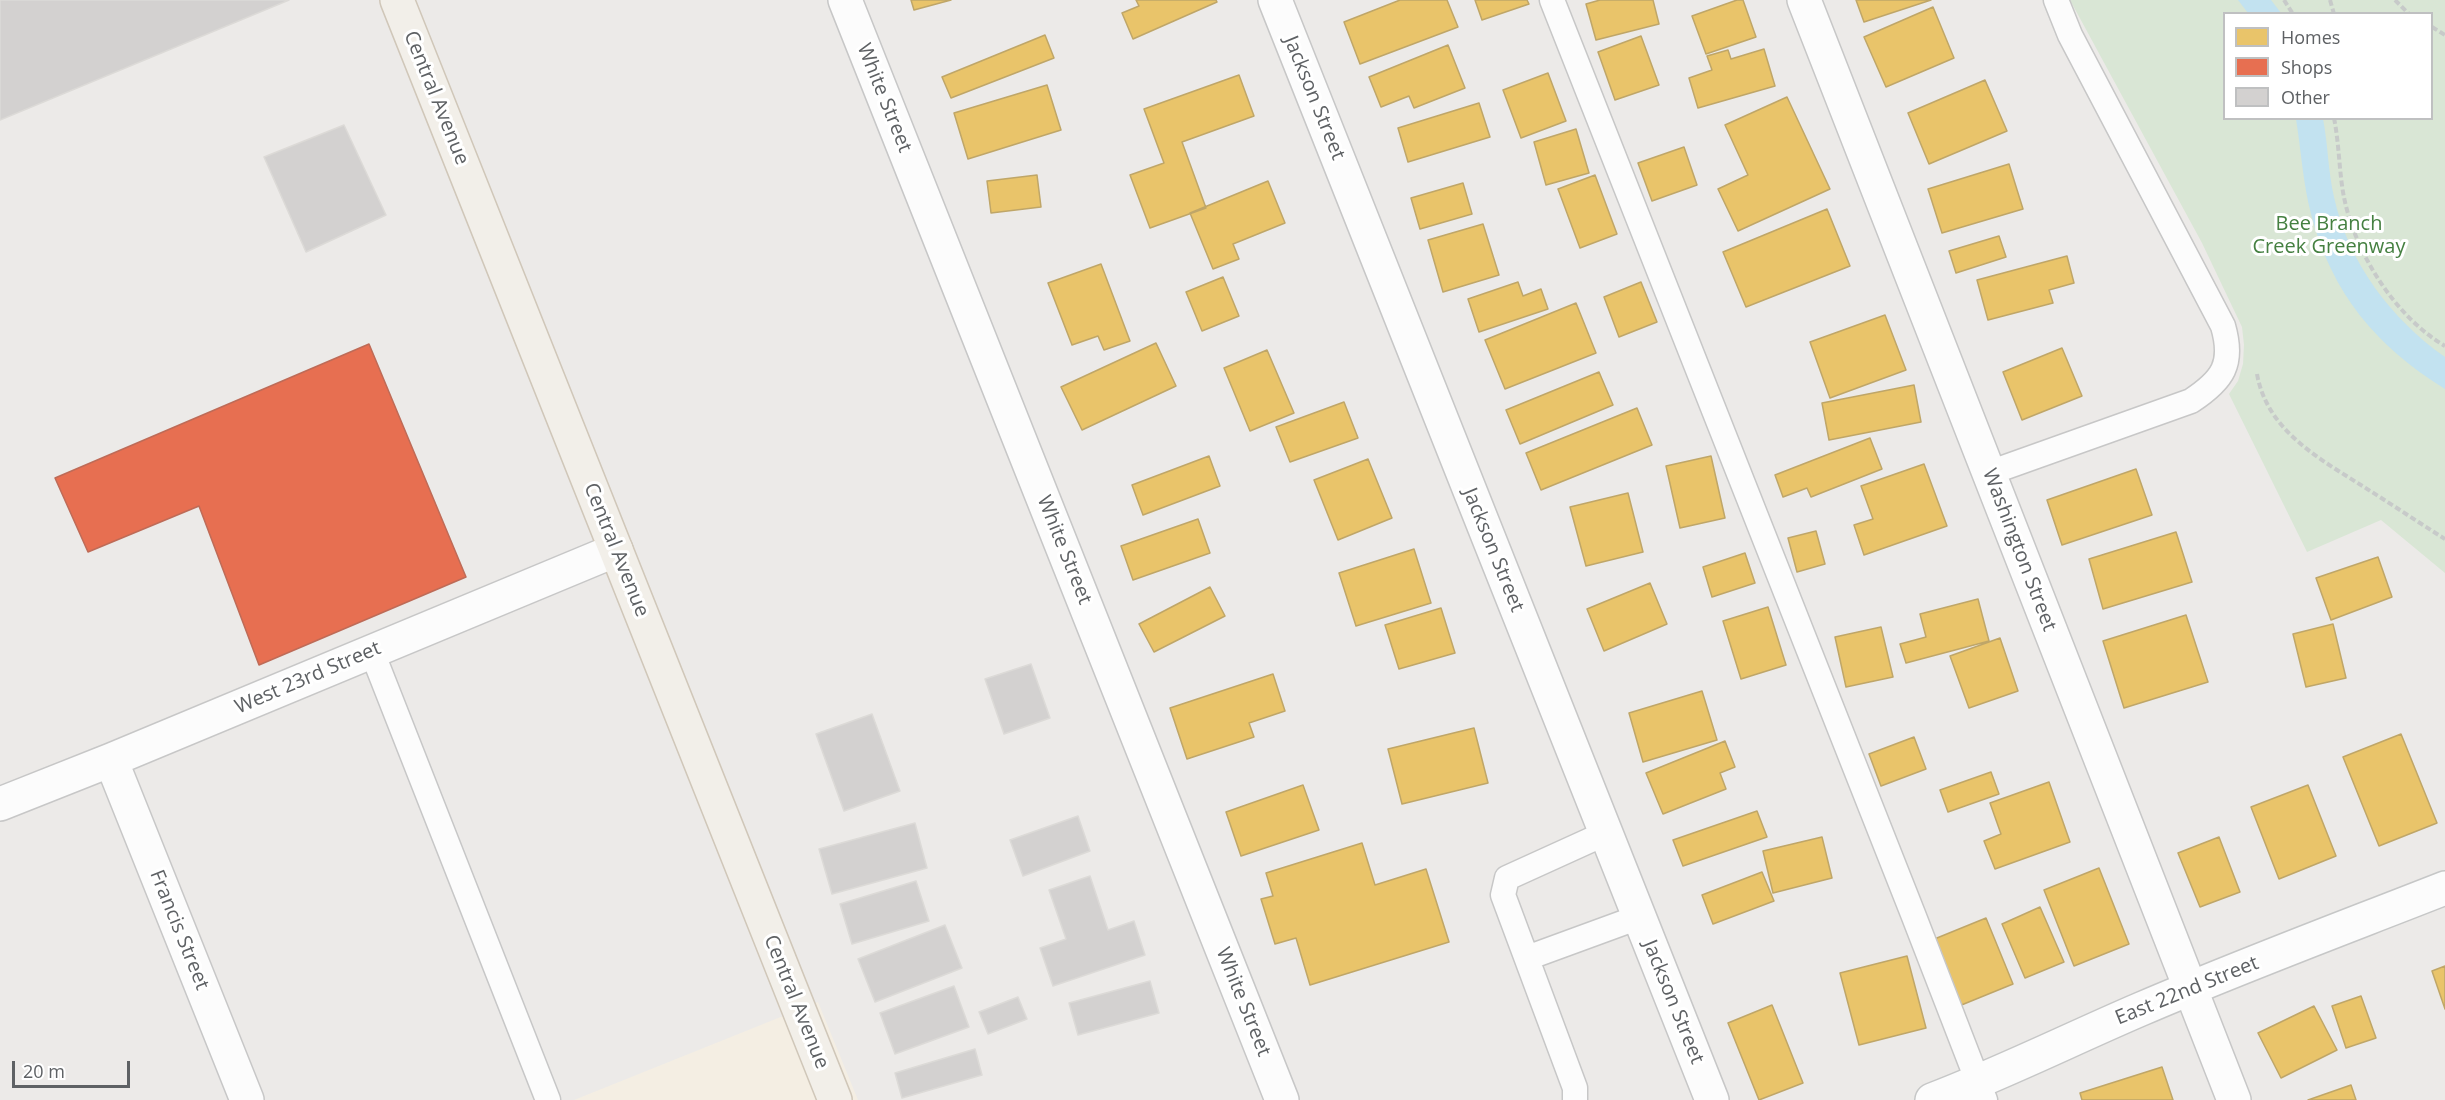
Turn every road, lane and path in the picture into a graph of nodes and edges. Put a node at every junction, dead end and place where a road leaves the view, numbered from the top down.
1 (397, 0) edge
2 (845, 0) edge
3 (1275, 0) edge
4 (1552, 0) edge
5 (1804, 0) edge
6 (2056, 0) edge
7 (2395, 0) edge
8 (2407, 12) edge
9 (2334, 120) edge
10 (2445, 346) edge
11 (1989, 474) junction
12 (615, 550) junction
13 (372, 652) junction
14 (111, 760) junction
15 (0, 804) edge
16 (1606, 833) junction
17 (2445, 888) edge
18 (1639, 917) junction
19 (1527, 958) junction
20 (2190, 988) junction
21 (1981, 1091) edge
22 (247, 1100) edge
23 (548, 1100) edge
24 (835, 1100) edge
25 (1282, 1100) edge
26 (1575, 1100) edge
27 (1712, 1100) edge
28 (1932, 1100) edge
29 (2234, 1100) edge

1 - 12 main road, Central Avenue
2 - 25 street, White Street
3 - 16 street, Jackson Street
4 - 21 lane
5 - 11 street, Washington Street
6 - 11 lane
7 - 8 path
9 - 10 path
11 - 20 street, Washington Street
12 - 13 street, West 23rd Street
12 - 24 main road, Central Avenue
13 - 14 street, West 23rd Street
13 - 23 lane
14 - 15 street, West 23rd Street
14 - 22 street, Francis Street
16 - 18 street, Jackson Street
16 - 19 lane
17 - 20 street, East 22nd Street
18 - 19 lane
18 - 27 street, Jackson Street
19 - 26 lane
20 - 21 street, East 22nd Street
20 - 29 street, Washington Street
21 - 28 street, East 22nd Street

